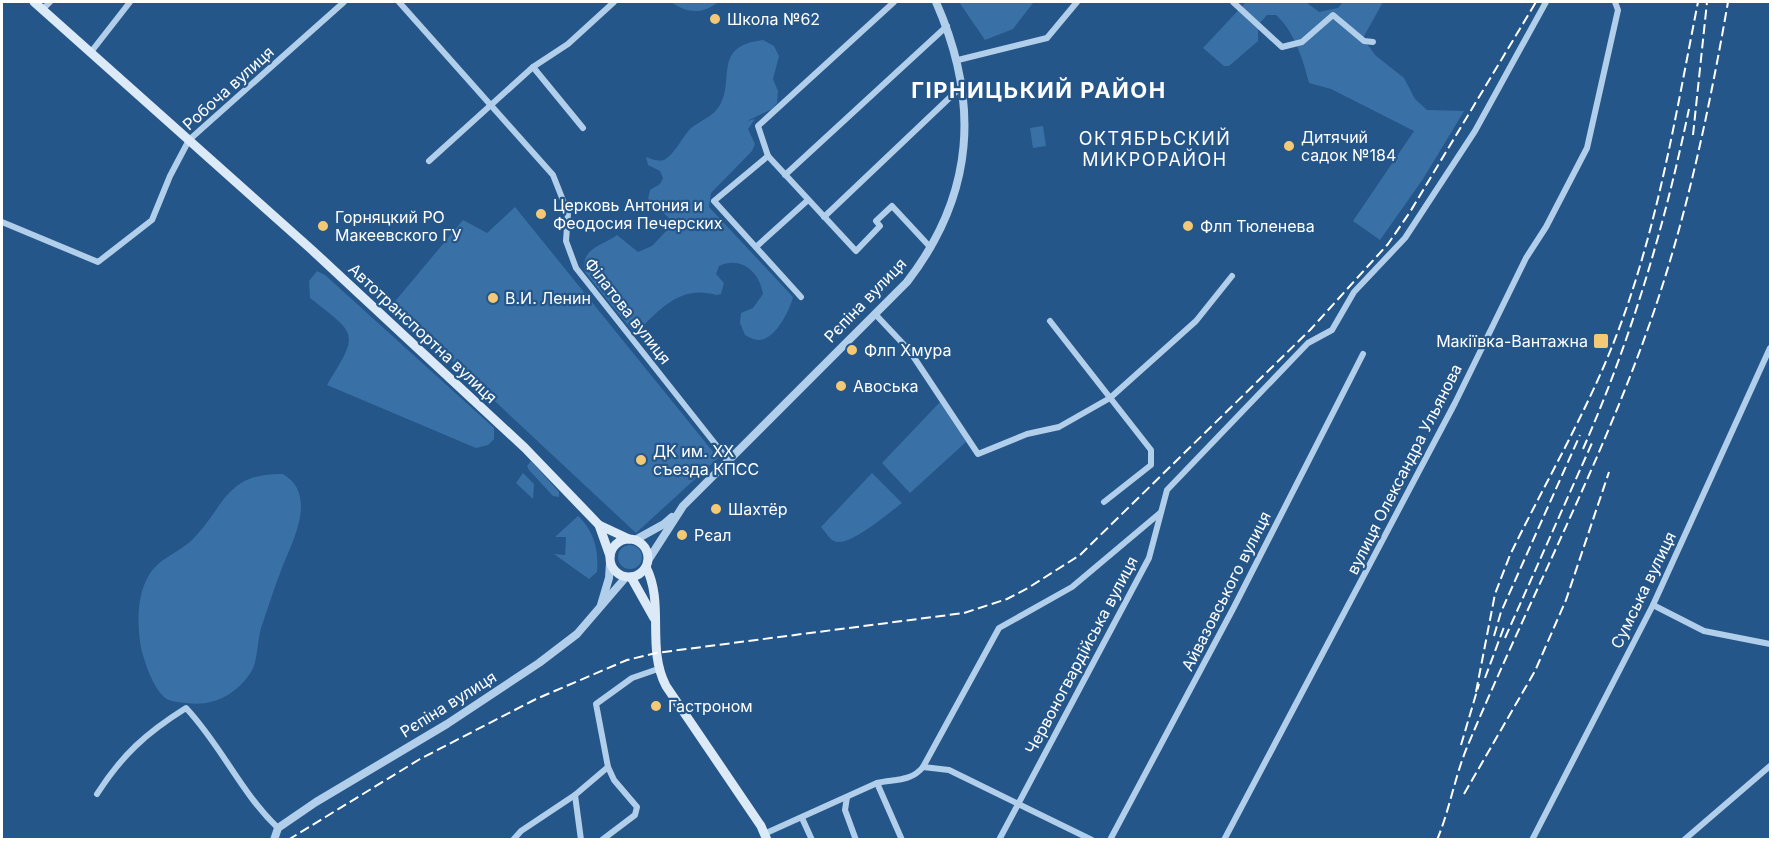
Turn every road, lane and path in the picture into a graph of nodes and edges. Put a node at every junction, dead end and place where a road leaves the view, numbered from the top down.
1 (34, 2) edge
2 (50, 2) edge
3 (130, 2) edge
4 (344, 2) edge
5 (399, 2) edge
6 (614, 2) edge
7 (894, 2) edge
8 (936, 2) edge
9 (1077, 2) edge
10 (1233, 2) edge
11 (1546, 2) edge
12 (1615, 2) edge
13 (43, 9) junction
14 (947, 26) junction
15 (1372, 42) dead end
16 (91, 52) junction
17 (958, 60) junction
18 (533, 67) junction
19 (963, 85) junction
20 (492, 106) junction
21 (583, 128) dead end
22 (189, 140) junction
23 (768, 156) junction
24 (429, 161) dead end
25 (785, 175) junction
26 (808, 200) junction
27 (824, 217) junction
28 (2, 222) edge
29 (756, 247) junction
30 (931, 248) junction
31 (1232, 276) dead end
32 (801, 297) dead end
33 (876, 315) junction
34 (1050, 321) dead end
35 (1770, 348) edge
36 (1363, 354) dead end
37 (1110, 398) junction
38 (728, 460) junction
39 (1104, 502) dead end
40 (683, 506) junction
41 (1161, 513) junction
42 (599, 525) junction
43 (632, 540) junction
44 (610, 559) junction
45 (646, 564) junction
46 (628, 577) junction
47 (1653, 605) junction
48 (598, 611) junction
49 (655, 620) junction
50 (1770, 644) edge
51 (658, 669) junction
52 (1770, 766) edge
53 (608, 767) junction
54 (924, 767) junction
55 (876, 783) junction
56 (97, 794) dead end
57 (575, 795) junction
58 (847, 796) junction
59 (1018, 802) junction
60 (802, 818) junction
61 (278, 828) junction
62 (766, 837) edge
63 (273, 840) edge
64 (513, 840) edge
65 (581, 840) edge
66 (602, 840) edge
67 (812, 840) edge
68 (856, 840) edge
69 (902, 840) edge
70 (999, 840) edge
71 (1092, 840) edge
72 (1110, 840) edge
73 (1224, 840) edge
74 (1532, 840) edge
75 (1684, 840) edge

1 - 13 main road, Автотранспортна вулиця
2 - 13 street
3 - 16 street
4 - 22 street, Робоча вулиця
5 - 20 street, Філатова вулиця
6 - 18 street
7 - 23 street
8 - 14 street, Рєпіна вулиця
9 - 17 street
10 - 15 street
11 - 41 street, Червоногвардійська вулиця
12 - 73 street, вулиця Олександра Ульянова
13 - 16 main road, Автотранспортна вулиця
14 - 17 street, Рєпіна вулиця
14 - 25 street
16 - 22 main road, Автотранспортна вулиця
17 - 19 street, Рєпіна вулиця
18 - 20 street
18 - 21 street
19 - 27 street
19 - 30 street, Рєпіна вулиця
20 - 24 street
20 - 38 street, Філатова вулиця
22 - 28 street, Робоча вулиця
22 - 42 main road, Автотранспортна вулиця
23 - 25 street
23 - 29 street
25 - 26 street
26 - 27 street
26 - 29 street
27 - 30 street
29 - 32 street
30 - 33 street, Рєпіна вулиця
31 - 37 street
33 - 37 street
33 - 38 street, Рєпіна вулиця
34 - 37 street
35 - 47 street, Сумська вулиця
36 - 72 street, Айвазовського вулиця
37 - 39 street
38 - 40 street, Рєпіна вулиця
40 - 43 street
40 - 45 street, Рєпіна вулиця
41 - 54 street
41 - 59 street, Червоногвардійська вулиця
42 - 43 main road
42 - 44 main road
43 - 44 main road
43 - 45 main road
44 - 46 main road
44 - 48 street
45 - 46 main road
45 - 49 main road
46 - 48 street, Рєпіна вулиця
46 - 49 main road
47 - 50 street
47 - 74 street, Сумська вулиця
48 - 61 street, Рєпіна вулиця
49 - 51 main road
51 - 53 street
51 - 62 main road
52 - 75 street
53 - 57 street
53 - 66 street
54 - 55 street
54 - 59 street
55 - 58 street
55 - 69 street
56 - 61 street
57 - 64 street
57 - 65 street
58 - 60 street
58 - 68 street
59 - 70 street, Червоногвардійська вулиця
59 - 71 street
60 - 62 street
60 - 67 street
61 - 63 street

